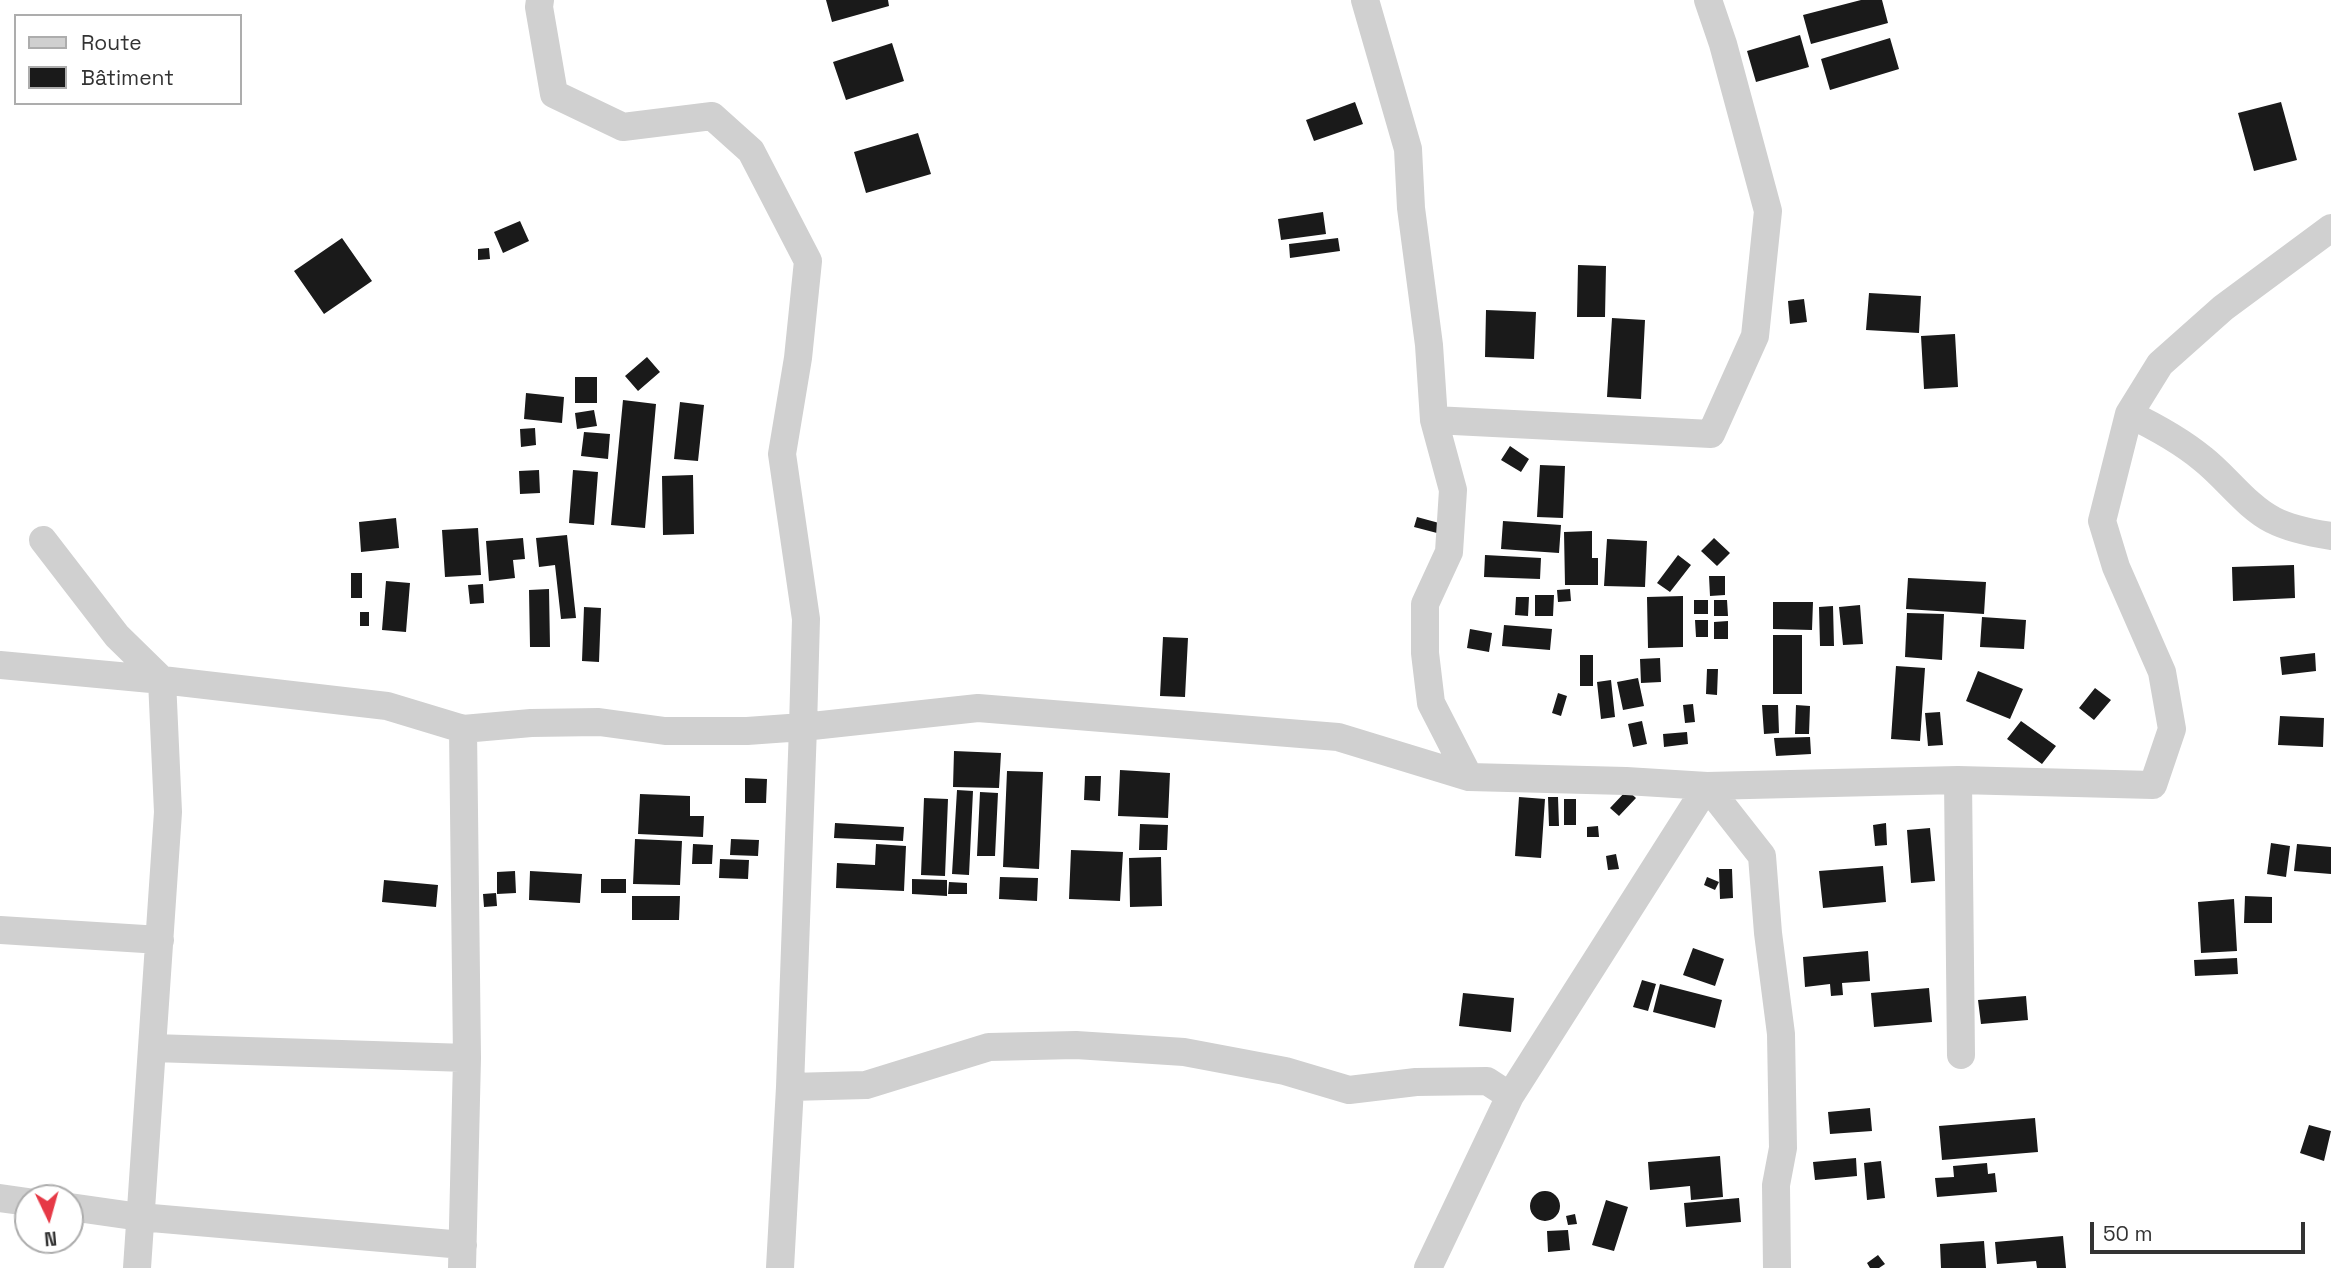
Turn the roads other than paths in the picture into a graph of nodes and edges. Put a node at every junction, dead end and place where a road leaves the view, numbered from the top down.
1 (540, 0) edge
2 (1365, 0) edge
3 (1708, 0) edge
4 (2331, 228) edge
5 (2129, 414) junction
6 (1434, 420) junction
7 (2331, 536) edge
8 (43, 540) dead end
9 (0, 666) edge
10 (162, 680) junction
11 (803, 727) junction
12 (463, 729) junction
13 (1469, 777) junction
14 (1958, 780) junction
15 (1707, 786) junction
16 (0, 930) edge
17 (160, 940) junction
18 (153, 1048) junction
19 (1961, 1055) dead end
20 (467, 1058) junction
21 (790, 1087) junction
22 (1510, 1096) junction
23 (84, 1210) edge
24 (141, 1217) junction
25 (462, 1256) edge
26 (137, 1268) edge
27 (780, 1268) edge
28 (1428, 1268) edge
29 (1777, 1268) edge

1 - 11 street
2 - 6 street
3 - 6 street
4 - 5 street
5 - 7 street
5 - 14 street
6 - 13 street
8 - 10 street
9 - 10 street
10 - 12 street
10 - 17 street
11 - 12 street
11 - 13 street
11 - 21 street
12 - 20 street
13 - 15 street
14 - 15 street
14 - 19 street
15 - 22 street
15 - 29 street
16 - 17 street
17 - 18 street
18 - 20 street
18 - 24 street
20 - 25 street
21 - 22 street
21 - 27 street
22 - 28 street
23 - 24 street
24 - 25 street
24 - 26 street

